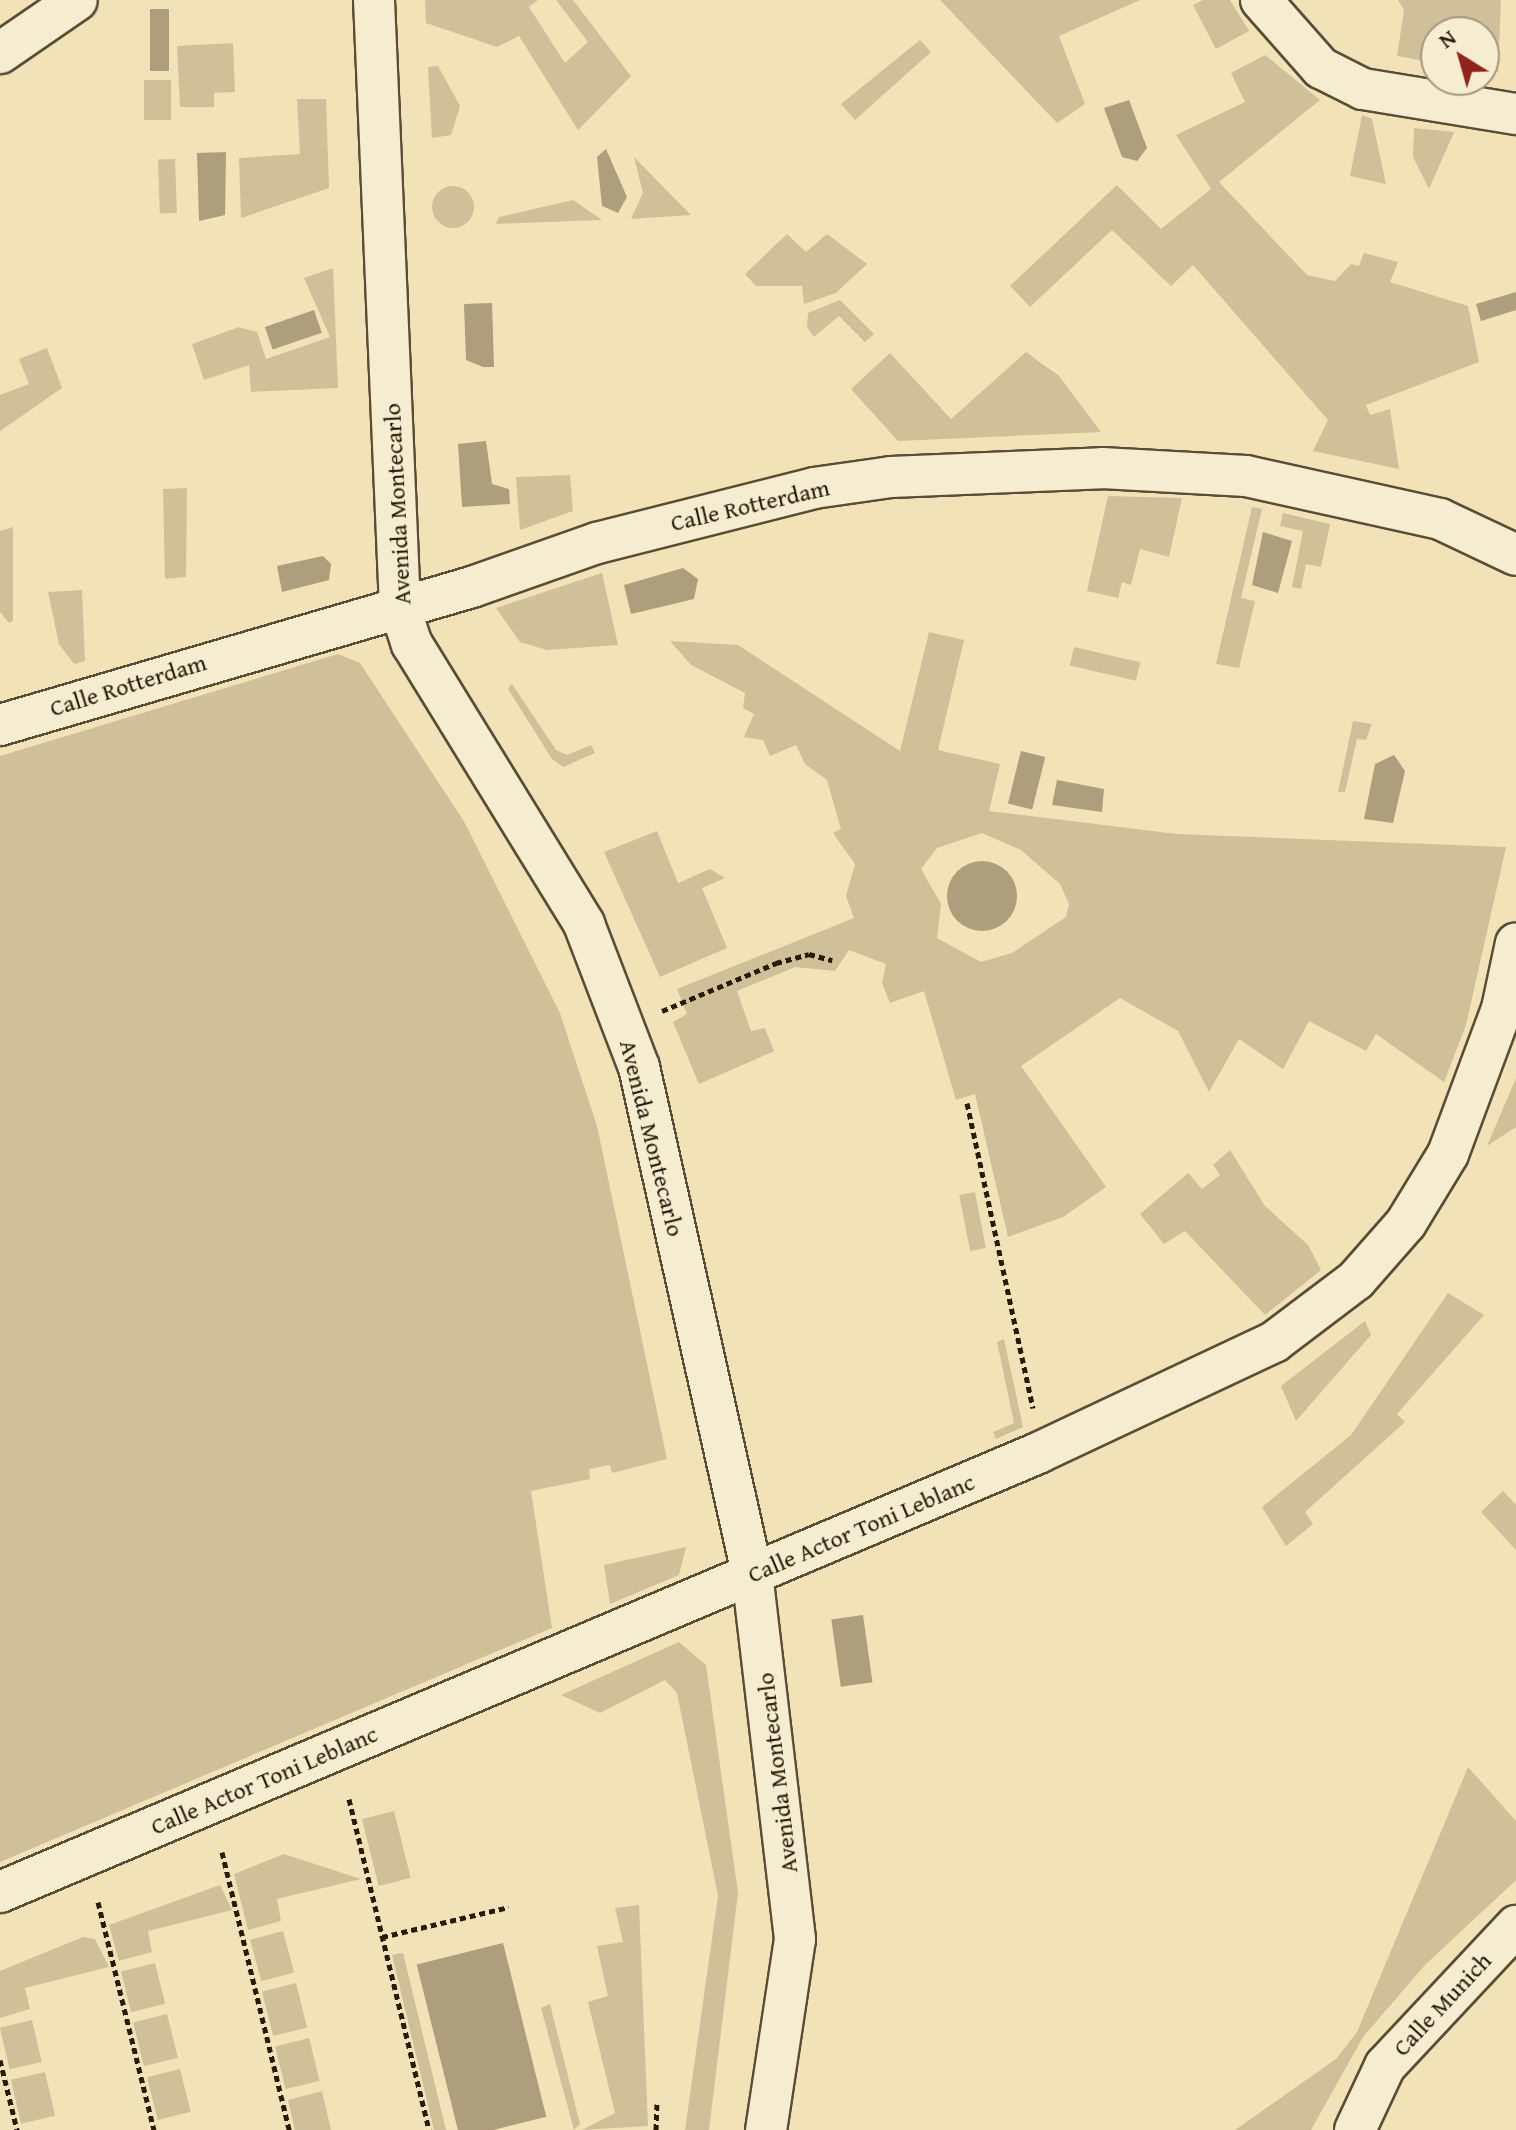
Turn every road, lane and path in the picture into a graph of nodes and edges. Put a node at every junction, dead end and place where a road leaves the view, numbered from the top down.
1 (77, 0) edge
2 (374, 0) edge
3 (1261, 0) edge
4 (0, 53) edge
5 (1516, 114) edge
6 (1516, 555) edge
7 (400, 608) junction
8 (0, 725) edge
9 (1516, 943) edge
10 (832, 960) dead end
11 (624, 1027) junction
12 (967, 1103) dead end
13 (1038, 1453) junction
14 (752, 1573) junction
15 (349, 1799) dead end
16 (222, 1852) dead end
17 (0, 1892) edge
18 (98, 1902) dead end
19 (509, 1907) dead end
20 (1516, 1926) edge
21 (382, 1937) junction
22 (0, 2060) edge
23 (657, 2104) dead end
24 (17, 2130) edge
25 (154, 2130) edge
26 (289, 2130) edge
27 (429, 2130) edge
28 (656, 2130) edge
29 (766, 2130) edge
30 (1355, 2130) edge

1 - 4 street
2 - 7 street, Avenida Montecarlo
3 - 5 street
6 - 7 street, Calle Rotterdam
7 - 8 street, Calle Rotterdam
7 - 11 street, Avenida Montecarlo
9 - 13 street, Calle Actor Toni Leblanc
10 - 11 path
11 - 14 street, Avenida Montecarlo
12 - 13 path
13 - 14 street, Calle Actor Toni Leblanc
14 - 17 street, Calle Actor Toni Leblanc
14 - 29 street, Avenida Montecarlo
15 - 21 path
16 - 26 path
18 - 25 path
19 - 21 path
20 - 30 street, Calle Munich
21 - 27 path
22 - 24 path
23 - 28 path

